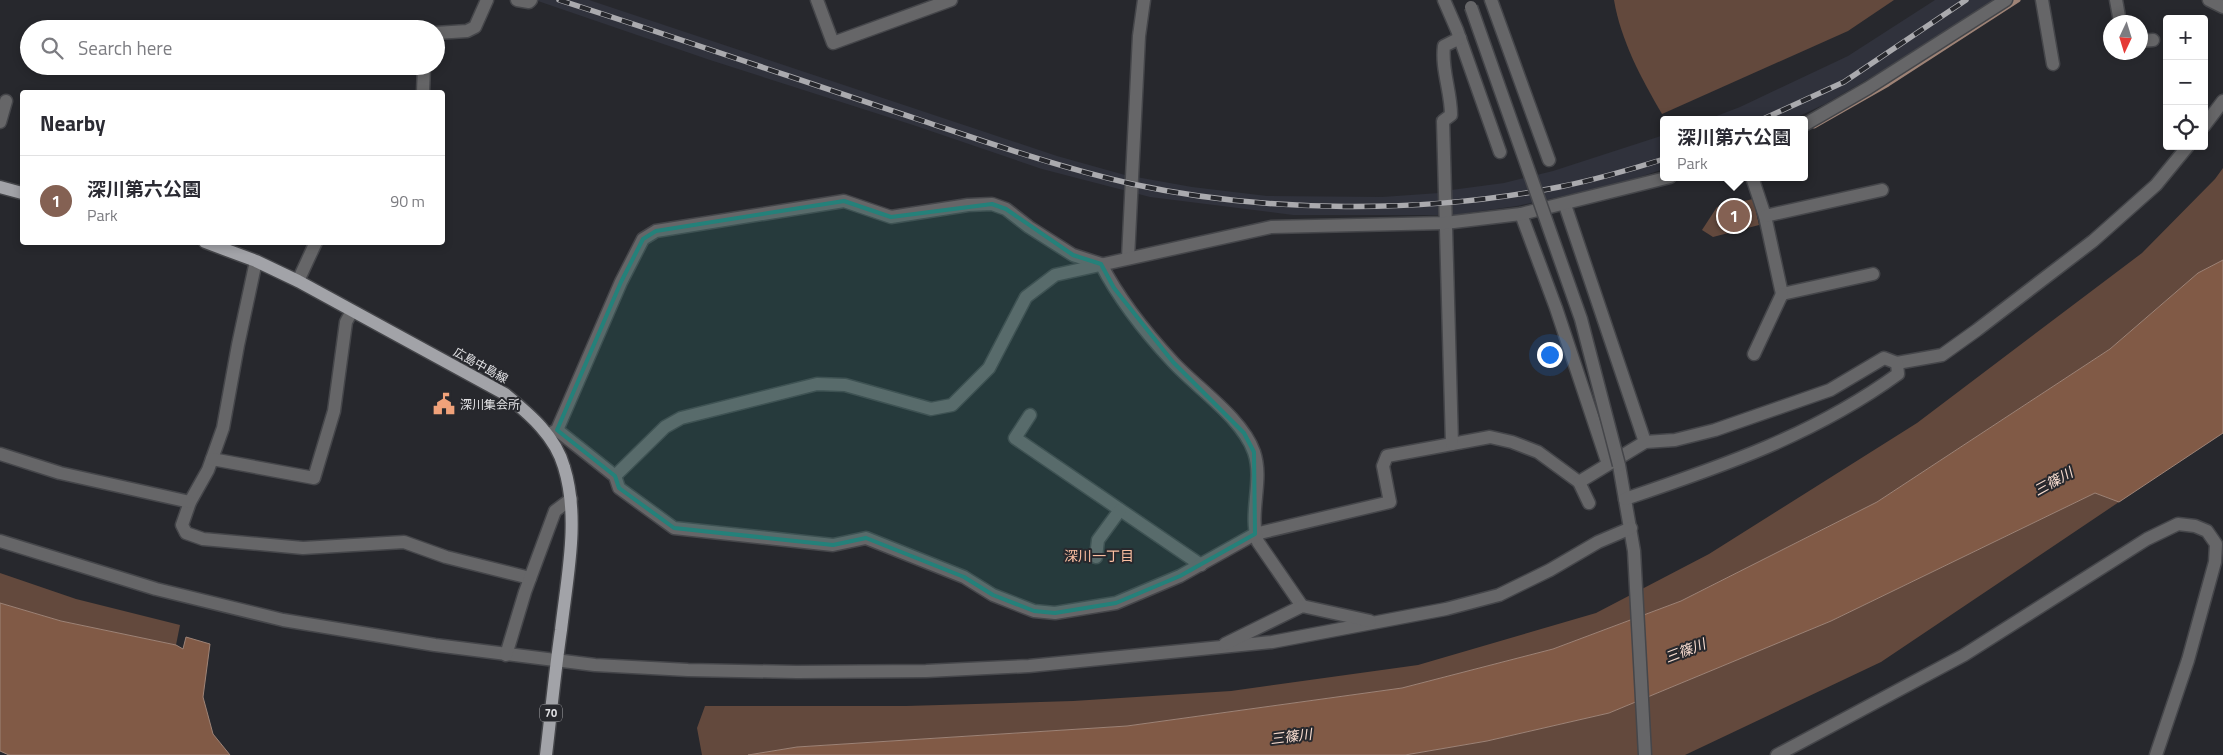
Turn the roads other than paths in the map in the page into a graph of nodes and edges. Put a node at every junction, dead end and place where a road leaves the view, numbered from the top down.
1 (487, 0) edge
2 (516, 0) edge
3 (531, 0) edge
4 (816, 0) edge
5 (952, 0) edge
6 (1144, 0) edge
7 (1444, 0) edge
8 (1490, 0) edge
9 (2006, 0) edge
10 (2042, 0) edge
11 (2116, 0) edge
12 (2209, 0) edge
13 (1470, 4) edge
14 (2223, 7) edge
15 (2119, 15) edge
16 (445, 32) edge
17 (1460, 38) junction
18 (2054, 64) dead end
19 (423, 75) edge
20 (422, 90) edge
21 (2223, 101) edge
22 (6, 102) dead end
23 (2208, 121) edge
24 (0, 122) edge
25 (1808, 123) edge
26 (2185, 150) edge
27 (1500, 152) dead end
28 (1549, 160) dead end
29 (1660, 180) edge
30 (1753, 181) edge
31 (0, 187) edge
32 (1882, 190) dead end
33 (20, 192) edge
34 (1565, 204) junction
35 (1521, 214) junction
36 (1766, 216) junction
37 (1445, 223) junction
38 (214, 245) edge
39 (315, 245) edge
40 (1128, 258) junction
41 (256, 261) junction
42 (1101, 264) junction
43 (1873, 274) dead end
44 (298, 281) junction
45 (1782, 294) junction
46 (352, 311) junction
47 (1754, 354) dead end
48 (1897, 363) junction
49 (1030, 415) dead end
50 (553, 432) junction
51 (1645, 442) junction
52 (1452, 444) junction
53 (0, 454) edge
54 (212, 459) junction
55 (1614, 465) junction
56 (615, 476) junction
57 (1580, 482) junction
58 (571, 499) junction
59 (1625, 499) junction
60 (190, 502) junction
61 (1589, 503) dead end
62 (1120, 510) junction
63 (1631, 528) junction
64 (1256, 534) junction
65 (0, 541) edge
66 (1096, 556) dead end
67 (1200, 565) junction
68 (530, 578) junction
69 (1302, 606) junction
70 (1375, 622) junction
71 (1221, 647) junction
72 (506, 655) junction
73 (556, 665) junction
74 (546, 755) edge
75 (1645, 755) edge
76 (1777, 755) edge
77 (2156, 755) edge

1 - 16 street
2 - 3 street
4 - 5 street
6 - 40 street
7 - 17 street
8 - 28 street
9 - 25 street
10 - 18 street
11 - 15 street
12 - 14 street
13 - 55 street, bridge
17 - 27 street
17 - 37 street
19 - 20 street
21 - 23 street
22 - 24 street
26 - 48 street
29 - 34 street
30 - 36 street
31 - 33 main road
32 - 36 street
34 - 35 street
34 - 51 street
35 - 37 street
35 - 55 street
36 - 45 street
37 - 40 street
37 - 52 street
38 - 41 main road, 広島中島線 / 70
39 - 44 street
40 - 42 street
41 - 44 main road, 広島中島線 / 70
41 - 54 street
42 - 50 street
42 - 56 street
42 - 64 street
43 - 45 street
44 - 46 main road, 広島中島線 / 70
45 - 47 street
46 - 50 main road, 広島中島線 / 70
46 - 54 street
48 - 51 street
48 - 59 street
49 - 62 street
50 - 56 street
50 - 58 main road, 広島中島線 / 70
51 - 55 street
52 - 57 street
52 - 64 street
53 - 60 street
54 - 60 street
55 - 57 street
55 - 59 street
56 - 67 street
57 - 61 street
58 - 68 street
58 - 73 main road, 広島中島線 / 70
59 - 63 street
60 - 68 street
62 - 66 street
62 - 67 street
63 - 70 street
63 - 75 street
64 - 67 street
64 - 69 street
65 - 72 street
68 - 72 street
69 - 70 street
69 - 71 street
70 - 71 street
71 - 73 street
72 - 73 street
73 - 74 main road, 広島中島線 / 70
76 - 77 street

